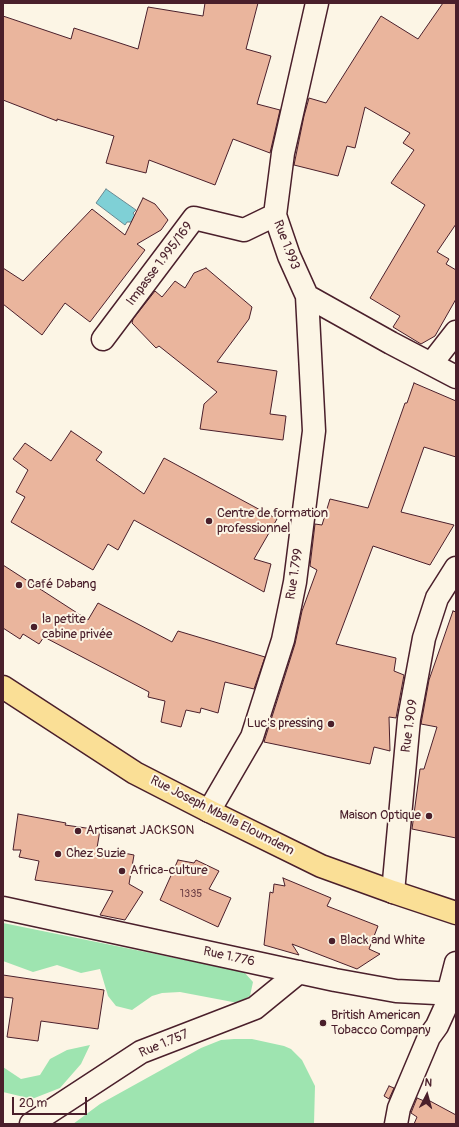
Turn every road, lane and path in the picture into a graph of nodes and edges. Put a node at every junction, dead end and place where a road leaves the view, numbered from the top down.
1 (317, 3) edge
2 (274, 215) junction
3 (307, 296) junction
4 (456, 332) edge
5 (103, 339) dead end
6 (431, 364) junction
7 (456, 377) edge
8 (456, 568) edge
9 (3, 688) edge
10 (209, 812) junction
11 (393, 892) junction
12 (3, 908) edge
13 (456, 913) edge
14 (456, 963) edge
15 (300, 972) junction
16 (452, 997) edge
17 (31, 1124) edge
18 (396, 1124) edge

1 - 2 street, Rue 1.993
2 - 3 street, Rue 1.993
2 - 5 street, Impasse 1.995/169
3 - 6 street
3 - 10 street, Rue 1.799
4 - 6 street
6 - 7 street
8 - 11 street, Rue 1.909
9 - 10 main road, Rue Joseph Mballa Eloumdem
10 - 11 main road, Rue Joseph Mballa Eloumdem
11 - 13 main road, Rue Joseph Mballa Eloumdem
12 - 15 street, Rue 1.776
14 - 16 street
15 - 16 street, Rue 1.776
15 - 17 street, Rue 1.757
16 - 18 street

